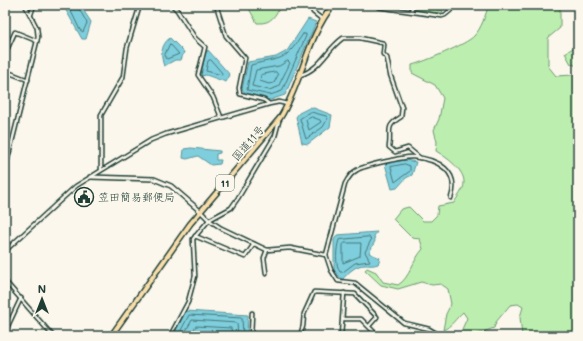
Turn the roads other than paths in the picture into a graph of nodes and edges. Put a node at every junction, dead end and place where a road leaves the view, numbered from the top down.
1 (26, 5) edge
2 (34, 5) edge
3 (140, 5) edge
4 (172, 5) edge
5 (216, 5) edge
6 (312, 5) edge
7 (333, 5) edge
8 (378, 5) edge
9 (413, 5) edge
10 (457, 5) edge
11 (411, 12) junction
12 (31, 14) junction
13 (323, 20) junction
14 (37, 41) junction
15 (5, 54) edge
16 (5, 71) edge
17 (299, 75) junction
18 (28, 80) junction
19 (269, 104) junction
20 (287, 104) junction
21 (221, 117) junction
22 (280, 118) junction
23 (5, 141) edge
24 (11, 144) junction
25 (422, 159) junction
26 (5, 170) edge
27 (101, 170) junction
28 (90, 177) junction
29 (451, 198) dead end
30 (200, 211) junction
31 (209, 220) junction
32 (195, 236) junction
33 (254, 244) junction
34 (267, 250) junction
35 (5, 251) edge
36 (326, 255) junction
37 (266, 273) dead end
38 (5, 282) edge
39 (344, 293) junction
40 (20, 298) junction
41 (252, 313) dead end
42 (343, 319) junction
43 (369, 326) junction
44 (5, 332) edge
45 (52, 336) edge
46 (111, 336) edge
47 (170, 336) edge
48 (251, 336) edge
49 (300, 336) edge
50 (341, 336) edge
51 (374, 336) edge
52 (441, 336) edge

1 - 12 street
2 - 12 street
3 - 27 street
4 - 21 street
5 - 19 street
6 - 13 street
7 - 13 highway, 国道11号 / 11
8 - 11 street
9 - 11 street
10 - 11 street
12 - 14 street
13 - 17 highway, 国道11号 / 11
14 - 15 street
14 - 18 street
16 - 18 street
17 - 20 highway, 国道11号 / 11
17 - 25 street
18 - 24 street
19 - 20 street
19 - 21 street
20 - 22 highway, 国道11号 / 11
21 - 27 street
22 - 30 highway, 国道11号 / 11
22 - 31 street
23 - 24 street
24 - 26 street
25 - 29 street
25 - 36 street
27 - 28 street
28 - 30 street
28 - 35 street
30 - 31 street
30 - 46 highway, 国道11号 / 11
31 - 32 street
31 - 33 street
32 - 33 street
32 - 47 street
33 - 34 street
34 - 36 street
34 - 37 street
36 - 52 street
38 - 40 street
39 - 42 street
39 - 43 street
39 - 49 street
40 - 44 street
40 - 45 street
41 - 48 street
42 - 43 street
42 - 50 street
43 - 51 street

